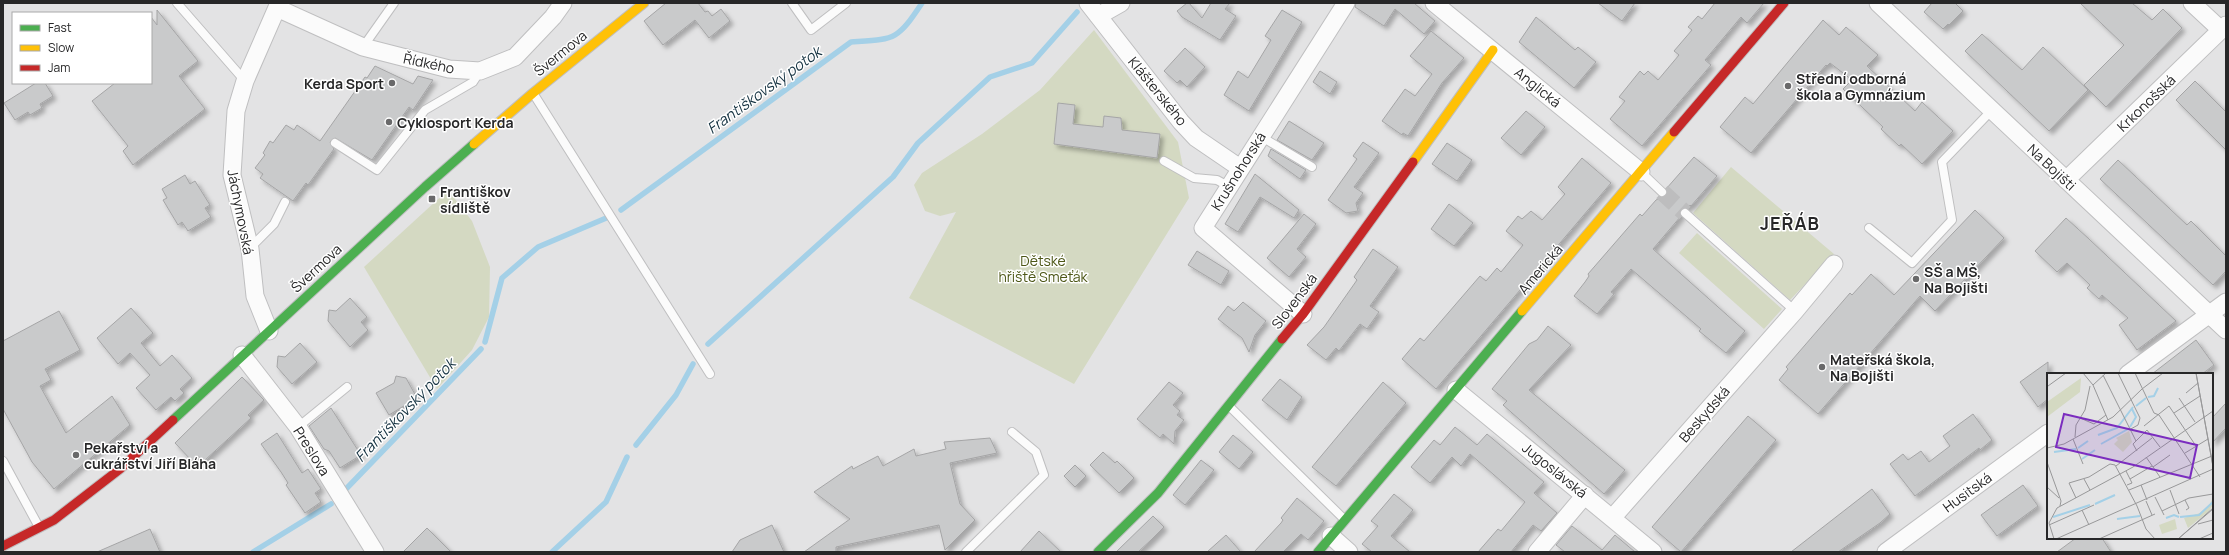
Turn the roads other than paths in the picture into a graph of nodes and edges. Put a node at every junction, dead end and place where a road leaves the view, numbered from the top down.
1 (177, 3) edge
2 (394, 3) edge
3 (563, 3) edge
4 (644, 3) edge
5 (792, 3) edge
6 (846, 3) edge
7 (1121, 3) edge
8 (1346, 3) edge
9 (1434, 3) edge
10 (1784, 3) edge
11 (1878, 3) edge
12 (2192, 3) edge
13 (278, 5) edge
14 (1093, 9) edge
15 (2224, 28) edge
16 (363, 47) junction
17 (1493, 50) junction
18 (480, 71) junction
19 (245, 81) junction
20 (533, 93) junction
21 (1992, 110) junction
22 (1260, 136) junction
23 (335, 144) dead end
24 (1164, 161) dead end
25 (1312, 167) dead end
26 (1240, 168) junction
27 (1641, 172) junction
28 (2066, 180) junction
29 (1228, 186) junction
30 (1662, 192) tunnel mouth
31 (284, 202) dead end
32 (1685, 213) tunnel mouth
33 (1869, 228) dead end
34 (250, 249) junction
35 (1834, 264) dead end
36 (2226, 302) edge
37 (1795, 311) junction
38 (1303, 314) junction
39 (2210, 314) junction
40 (269, 330) junction
41 (2226, 330) edge
42 (242, 355) junction
43 (2129, 373) edge
44 (710, 374) dead end
45 (347, 387) dead end
46 (1456, 390) junction
47 (1229, 406) junction
48 (298, 427) junction
49 (1012, 432) dead end
50 (2047, 434) edge
51 (3, 461) edge
52 (1585, 495) junction
53 (1613, 517) junction
54 (1346, 520) junction
55 (40, 528) junction
56 (1331, 536) junction
57 (3, 546) edge
58 (375, 552) edge
59 (966, 552) edge
60 (1098, 552) edge
61 (1318, 552) edge
62 (1349, 552) edge
63 (1536, 552) edge
64 (1653, 552) edge
65 (1886, 552) edge

1 - 19 lane
2 - 16 lane
3 - 18 street, Řídkého
4 - 20 street, Švermova
5 - 6 lane
7 - 14 street
8 - 22 street, Krušnohorská
9 - 17 street, Anglická
10 - 27 street, Americká
11 - 21 street, Na Bojišti
12 - 15 street
13 - 16 street, Řídkého
13 - 19 street, Jáchymovská
14 - 26 street, Klášterského
15 - 28 street, Krkonošská
16 - 18 street, Řídkého
17 - 27 street, Anglická
17 - 38 street, Slovenská
18 - 23 lane
19 - 34 street, Jáchymovská
20 - 40 street, Švermova
20 - 44 lane
21 - 28 street, Na Bojišti
21 - 33 lane
22 - 25 lane
22 - 26 street, Krušnohorská
24 - 29 lane
26 - 29 street, Krušnohorská
27 - 30 lane
27 - 46 street, Americká
28 - 39 street, Na Bojišti
29 - 38 street, Krušnohorská
31 - 34 lane
32 - 37 lane
34 - 40 street, Jáchymovská
35 - 37 street, Beskydská
36 - 39 street
37 - 53 street, Beskydská
38 - 47 street, Slovenská
39 - 41 street, Na Bojišti
39 - 43 street
40 - 42 street, Švermova
42 - 48 street, Preslova
42 - 55 street, Švermova
45 - 48 lane
46 - 52 street, Jugoslávská
46 - 54 street, Americká
47 - 54 lane
47 - 60 street, Slovenská
48 - 58 street, Preslova
49 - 59 lane
50 - 65 street, Husitská
51 - 55 lane
52 - 53 street, Jugoslávská
52 - 63 street
53 - 64 street, Jugoslávská
54 - 56 street, Americká
55 - 57 street, Švermova
56 - 61 street, Americká
56 - 62 street

